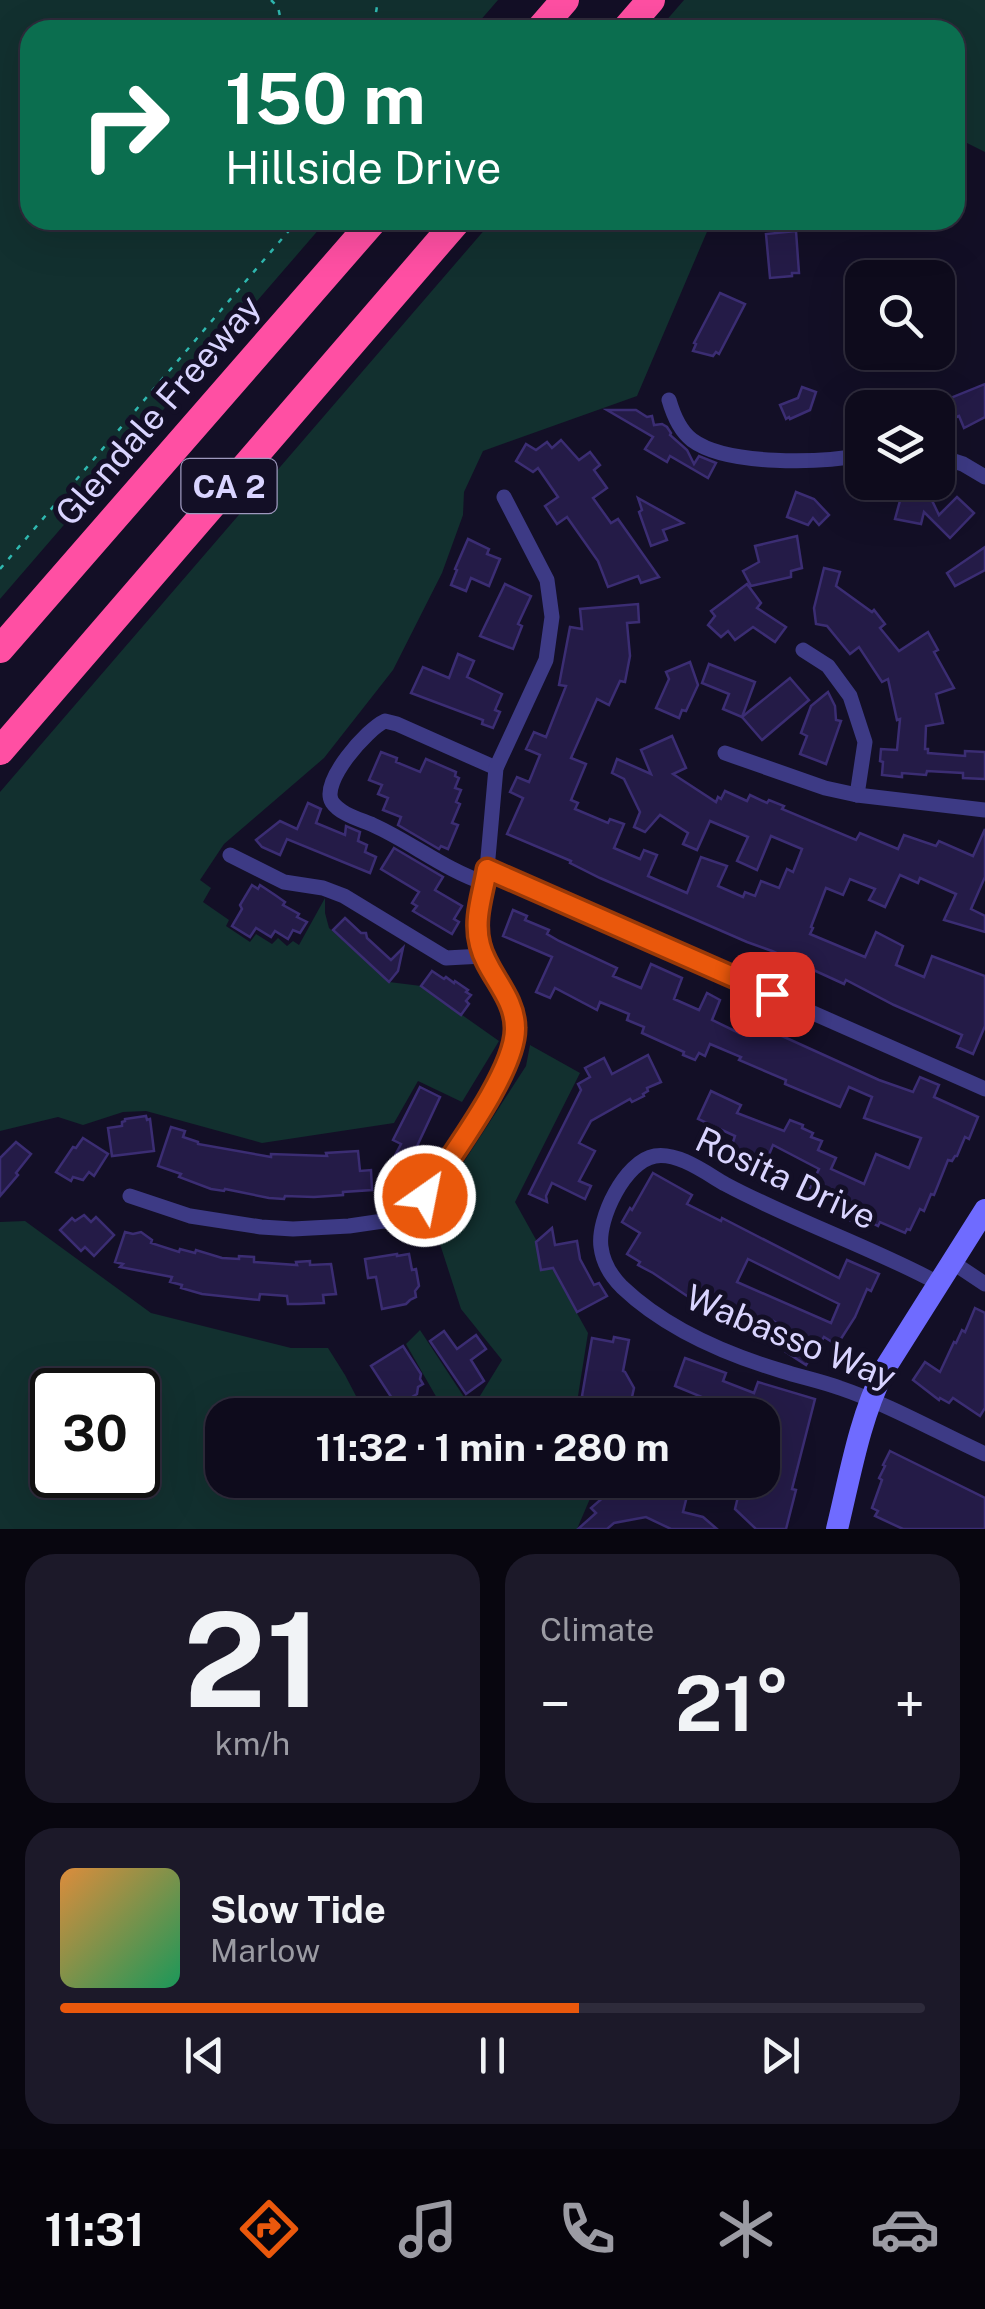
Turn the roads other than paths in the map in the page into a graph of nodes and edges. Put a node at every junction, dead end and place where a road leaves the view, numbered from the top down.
1 (565, 0) edge
2 (651, 0) edge
3 (548, 20) edge
4 (634, 20) edge
5 (365, 230) edge
6 (449, 230) edge
7 (668, 400) dead end
8 (845, 457) edge
9 (955, 461) edge
10 (985, 478) edge
11 (504, 497) dead end
12 (0, 649) edge
13 (802, 650) dead end
14 (0, 751) edge
15 (726, 753) dead end
16 (496, 768) junction
17 (857, 795) junction
18 (985, 810) edge
19 (230, 855) dead end
20 (486, 876) junction
21 (484, 956) junction
22 (985, 1089) edge
23 (130, 1196) dead end
24 (985, 1210) edge
25 (600, 1246) joint
26 (952, 1262) junction
27 (938, 1283) junction
28 (985, 1284) edge
29 (871, 1400) junction
30 (985, 1454) edge
31 (837, 1529) edge

1 - 3 highway
2 - 4 highway
5 - 12 highway, Glendale Freeway / CA 2
6 - 14 highway, CA 2
7 - 8 street
9 - 10 street
11 - 16 street
13 - 17 street
15 - 17 street
16 - 20 street
16 - 20 street
17 - 18 street
19 - 21 street
20 - 21 street
20 - 22 street
21 - 23 street
24 - 26 main road
25 - 27 street, Rosita Drive
25 - 29 street, Wabasso Way
26 - 27 main road
26 - 28 street
27 - 29 main road
29 - 30 street, Wabasso Way
29 - 31 main road

